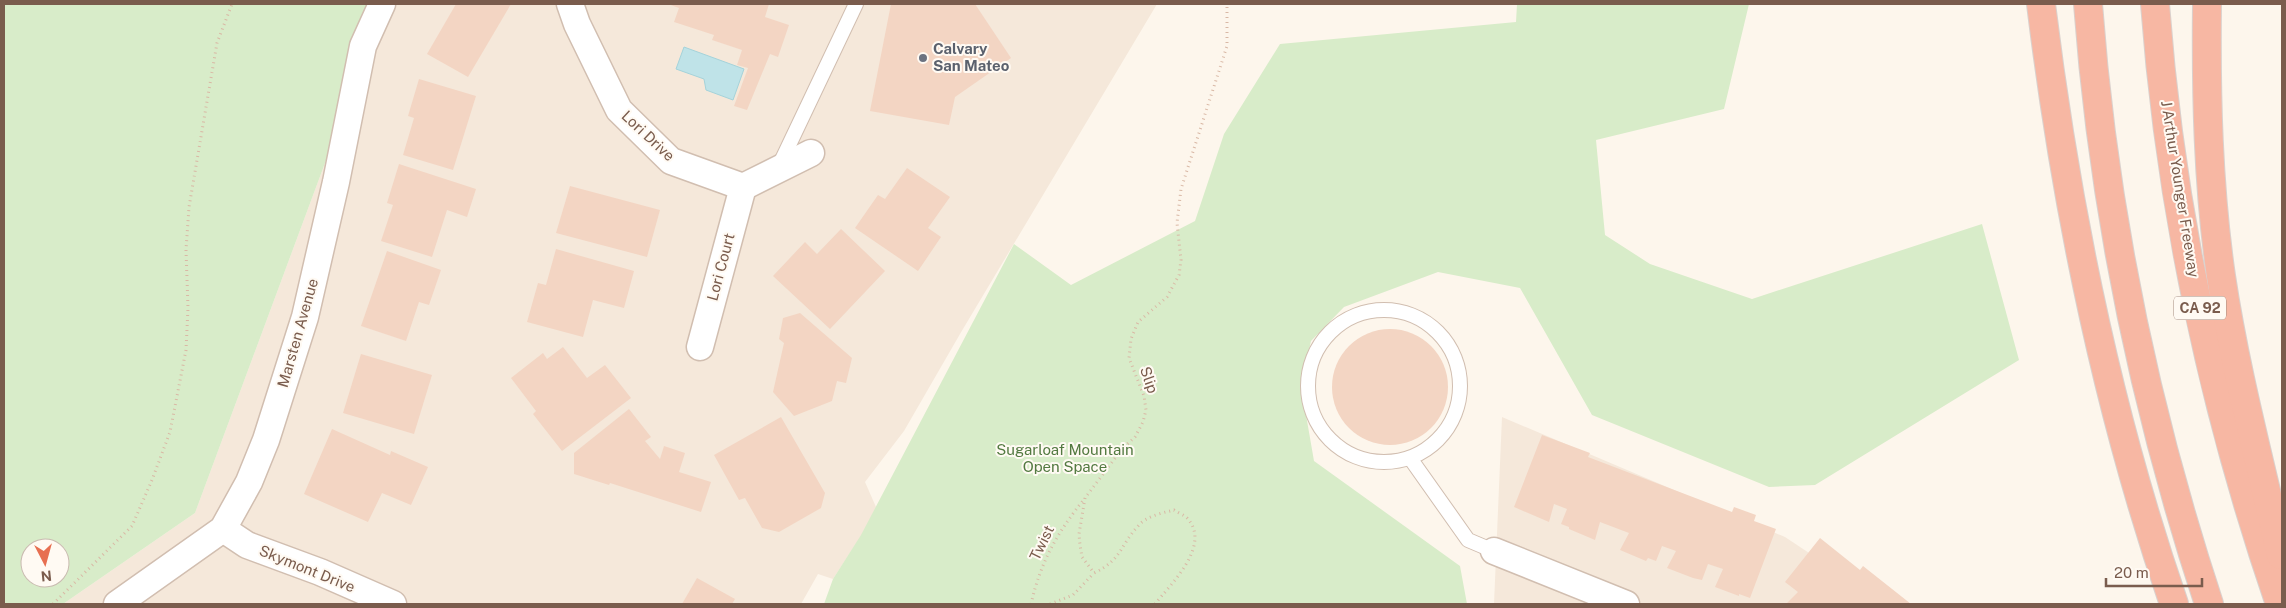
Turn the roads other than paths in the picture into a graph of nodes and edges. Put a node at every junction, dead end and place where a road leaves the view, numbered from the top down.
1 (382, 4) edge
2 (570, 4) edge
3 (856, 4) edge
4 (2041, 4) edge
5 (2088, 4) edge
6 (2155, 4) edge
7 (2207, 4) edge
8 (811, 153) dead end
9 (778, 169) junction
10 (743, 187) junction
11 (700, 347) dead end
12 (1410, 458) junction
13 (223, 529) junction
14 (1494, 551) joint
15 (2282, 558) edge
16 (116, 604) edge
17 (392, 604) edge
18 (1626, 604) edge
19 (2174, 604) edge
20 (2209, 604) edge
21 (2280, 604) edge

1 - 13 street, Marsten Avenue
2 - 10 street, Lori Drive
3 - 9 lane
4 - 19 highway
5 - 20 highway
6 - 21 highway, J Arthur Younger Freeway / CA 92
7 - 15 highway
8 - 9 street
9 - 10 street
10 - 11 street, Lori Court
12 - 12 lane
12 - 14 lane
13 - 16 street, Marsten Avenue
13 - 17 street, Skymont Drive
14 - 18 street

